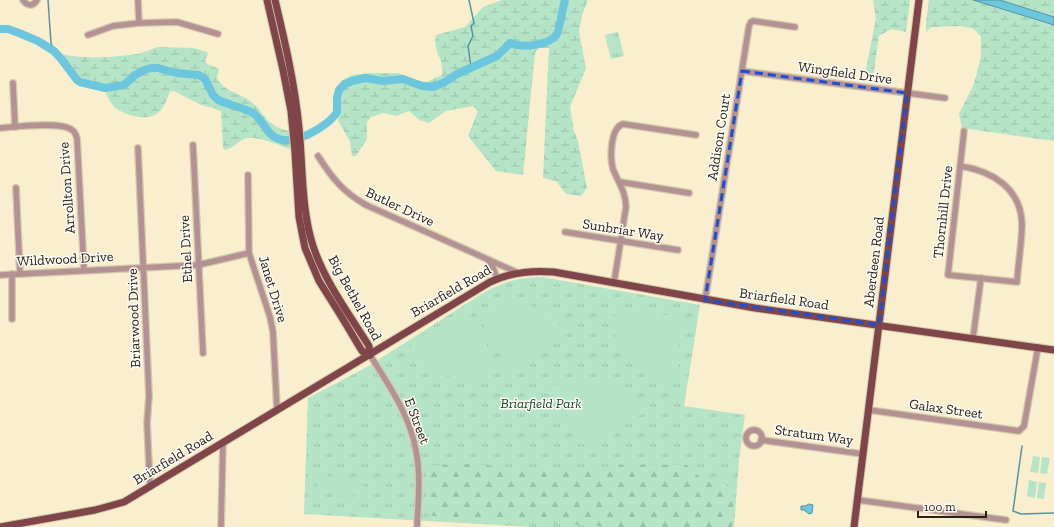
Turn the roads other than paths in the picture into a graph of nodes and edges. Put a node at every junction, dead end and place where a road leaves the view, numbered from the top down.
1 (23, 0) edge
2 (37, 0) edge
3 (138, 0) edge
4 (267, 0) edge
5 (275, 0) edge
6 (919, 0) edge
7 (139, 23) junction
8 (795, 27) dead end
9 (218, 34) dead end
10 (88, 35) dead end
11 (742, 71) junction
12 (13, 82) dead end
13 (907, 93) junction
14 (945, 98) dead end
15 (15, 127) junction
16 (296, 127) junction
17 (0, 128) edge
18 (964, 131) dead end
19 (696, 135) dead end
20 (193, 145) dead end
21 (138, 148) dead end
22 (318, 156) dead end
23 (960, 166) junction
24 (248, 175) dead end
25 (620, 182) junction
26 (16, 188) dead end
27 (689, 192) dead end
28 (565, 232) dead end
29 (621, 241) junction
30 (678, 250) dead end
31 (249, 253) junction
32 (487, 259) junction
33 (198, 264) junction
34 (143, 268) junction
35 (84, 270) junction
36 (516, 272) junction
37 (12, 274) junction
38 (20, 274) junction
39 (0, 275) edge
40 (497, 278) junction
41 (981, 278) junction
42 (614, 283) junction
43 (705, 300) junction
44 (12, 319) dead end
45 (879, 325) junction
46 (973, 338) junction
47 (1038, 347) junction
48 (1054, 350) edge
49 (202, 353) dead end
50 (370, 355) junction
51 (277, 410) junction
52 (869, 410) junction
53 (761, 440) dead end
54 (223, 443) junction
55 (863, 454) junction
56 (150, 487) junction
57 (858, 500) junction
58 (1006, 520) dead end
59 (0, 527) edge
60 (222, 527) edge
61 (417, 527) edge
62 (854, 527) edge

1 - 2 street
3 - 7 street
4 - 16 main road, Big Bethel Road
5 - 16 main road, Big Bethel Road
6 - 13 main road, Aberdeen Road
7 - 9 street
7 - 10 street
8 - 11 street, Addison Court
11 - 13 street, Wingfield Drive
11 - 43 street, Addison Court
12 - 15 street
13 - 14 street, Wingfield Drive
13 - 45 main road, Aberdeen Road
15 - 17 street, Arrollton Drive
15 - 35 street, Arrollton Drive
16 - 50 main road, Big Bethel Road
18 - 23 street, Thornhill Drive
19 - 25 street
20 - 33 street, Ethel Drive
21 - 34 street, Briarwood Drive
22 - 32 street, Butler Drive
23 - 41 street, Thornhill Drive
23 - 41 street
24 - 31 street, Janet Drive
25 - 27 street
25 - 29 street
26 - 38 street
28 - 29 street, Sunbriar Way
29 - 30 street, Sunbriar Way
29 - 42 street
31 - 33 street, Wildwood Drive
31 - 51 street, Janet Drive
32 - 36 street, Butler Drive
32 - 40 street
33 - 34 street, Wildwood Drive
33 - 49 street, Ethel Drive
34 - 35 street, Wildwood Drive
34 - 56 street, Briarwood Drive
35 - 38 street, Wildwood Drive
36 - 40 main road, Briarfield Road
36 - 42 main road, Briarfield Road
37 - 38 street, Wildwood Drive
37 - 39 street, Wildwood Drive
37 - 44 street
40 - 50 main road, Briarfield Road
41 - 46 street
42 - 43 main road, Briarfield Road
43 - 45 main road, Briarfield Road
45 - 46 main road, Briarfield Road
45 - 52 main road, Aberdeen Road
46 - 47 main road, Briarfield Road
47 - 48 main road, Briarfield Road
47 - 52 street, Galax Street
50 - 51 main road, Briarfield Road
50 - 61 street, E Street
51 - 54 main road, Briarfield Road
52 - 55 main road, Aberdeen Road
53 - 55 street, Stratum Way
54 - 56 main road, Briarfield Road
54 - 60 street
55 - 57 main road, Aberdeen Road
56 - 59 main road, Briarfield Road
57 - 58 street
57 - 62 main road, Aberdeen Road

